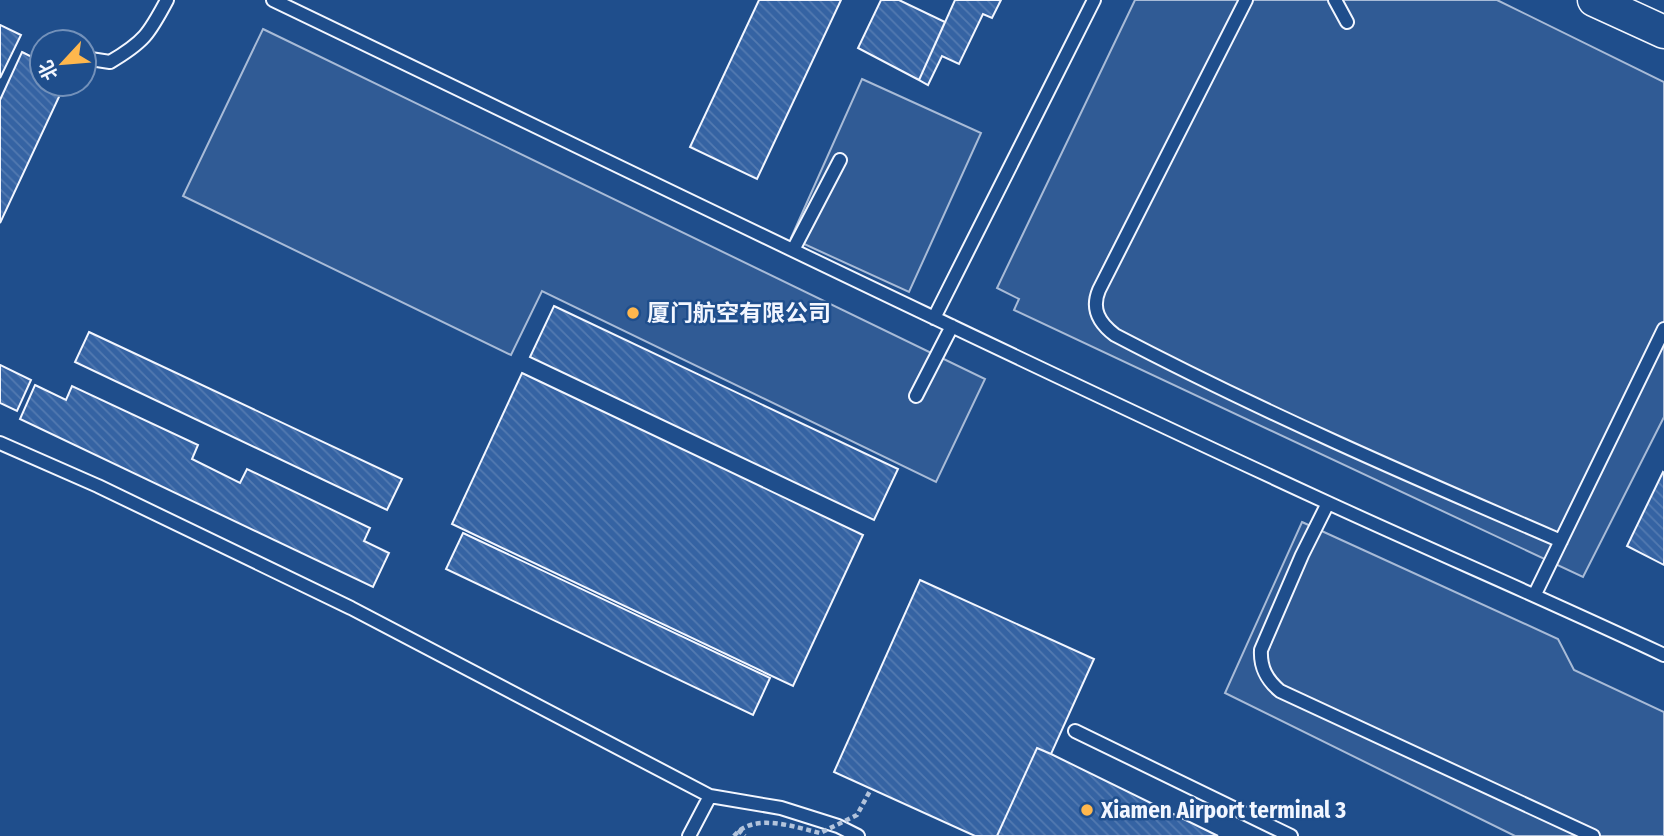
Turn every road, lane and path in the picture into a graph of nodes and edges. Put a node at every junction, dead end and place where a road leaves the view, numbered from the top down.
1 (167, 0) edge
2 (273, 0) edge
3 (1094, 0) edge
4 (1246, 0) edge
5 (1335, 0) edge
6 (1594, 0) edge
7 (1347, 22) dead end
8 (1664, 32) edge
9 (98, 60) edge
10 (840, 160) dead end
11 (793, 250) junction
12 (934, 318) junction
13 (952, 326) junction
14 (1664, 328) edge
15 (916, 396) dead end
16 (0, 443) edge
17 (1328, 503) junction
18 (1561, 541) junction
19 (1535, 594) junction
20 (1664, 655) edge
21 (1075, 731) dead end
22 (871, 789) dead end
23 (710, 796) junction
24 (738, 830) junction
25 (689, 836) edge
26 (734, 836) edge
27 (745, 836) edge
28 (858, 836) edge
29 (1291, 836) edge
30 (1593, 836) edge

1 - 9 lane
2 - 11 lane
3 - 12 lane
4 - 18 lane
5 - 7 lane
6 - 8 main road
10 - 11 lane
11 - 12 lane
12 - 13 lane
13 - 15 lane
13 - 17 lane
14 - 18 lane
16 - 23 lane
17 - 19 lane
17 - 30 lane
18 - 19 lane
19 - 20 lane
21 - 29 lane
22 - 24 path, bridge
23 - 25 lane
23 - 28 lane
24 - 26 path, bridge
24 - 27 path, bridge

